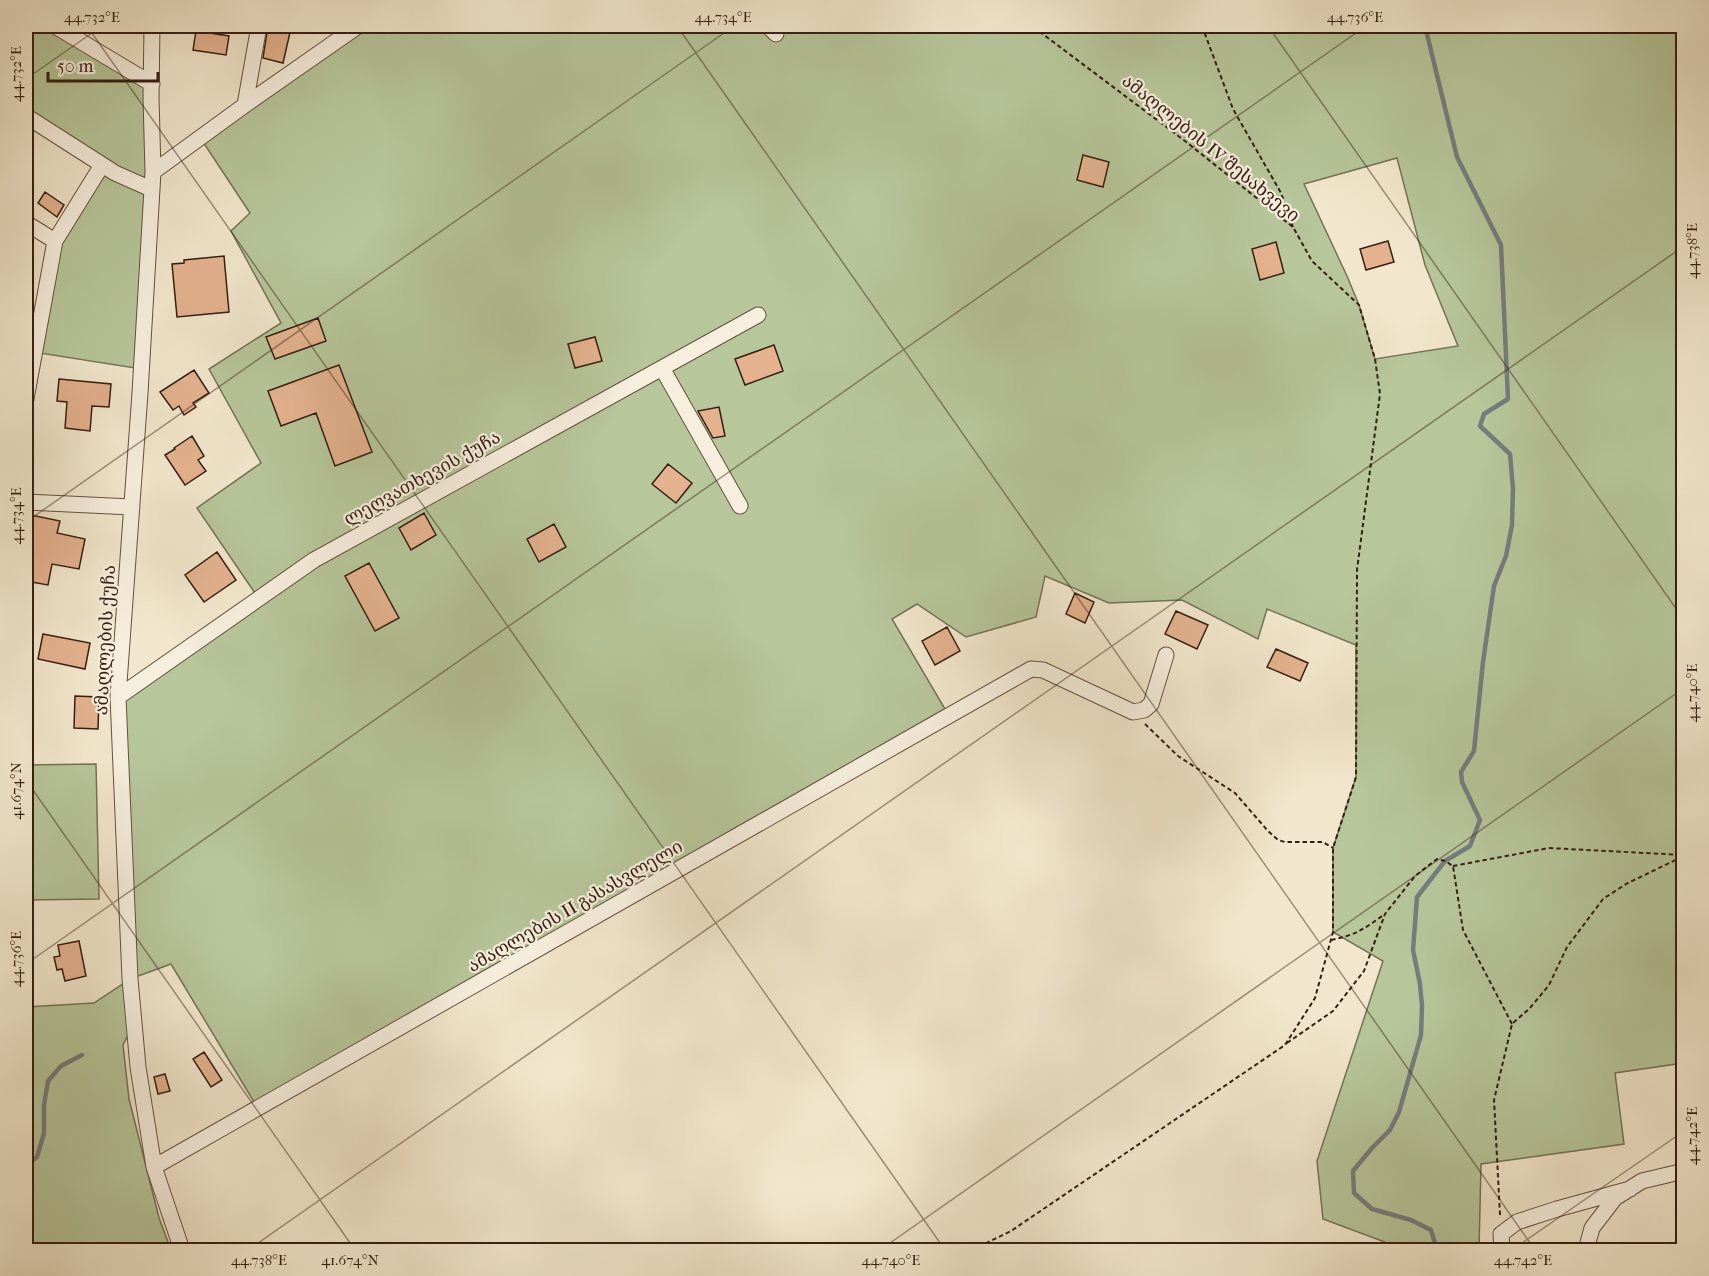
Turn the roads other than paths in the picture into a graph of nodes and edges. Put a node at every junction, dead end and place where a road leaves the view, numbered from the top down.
1 (55, 26) edge
2 (152, 26) edge
3 (259, 26) edge
4 (358, 26) edge
5 (152, 84) junction
6 (245, 105) junction
7 (26, 116) edge
8 (102, 165) junction
9 (153, 171) junction
10 (152, 189) junction
11 (26, 223) edge
12 (54, 241) junction
13 (758, 315) dead end
14 (662, 368) junction
15 (26, 399) edge
16 (26, 502) edge
17 (740, 506) dead end
18 (132, 507) junction
19 (1166, 655) dead end
20 (118, 697) junction
21 (154, 1167) junction
22 (1683, 1171) edge
23 (1630, 1189) junction
24 (182, 1251) edge
25 (1502, 1251) edge
26 (1586, 1251) edge

1 - 5 street
2 - 5 street, ამაღლების ქუჩა
3 - 6 street
4 - 6 street
5 - 9 street, ამაღლების ქუჩა
6 - 9 street
7 - 8 street
8 - 10 street
8 - 12 street
9 - 10 street, ამაღლების ქუჩა
10 - 18 street, ამაღლების ქუჩა
11 - 12 street
12 - 15 street
13 - 14 street, ლეღვათხევის ქუჩა
14 - 17 street
14 - 20 street, ლეღვათხევის ქუჩა
16 - 18 street
18 - 20 street, ამაღლების ქუჩა
19 - 21 street, ამაღლების II გასასვლელი
20 - 21 street, ამაღლების ქუჩა
21 - 24 street, ამაღლების ქუჩა
22 - 23 street
23 - 25 street
23 - 26 street

